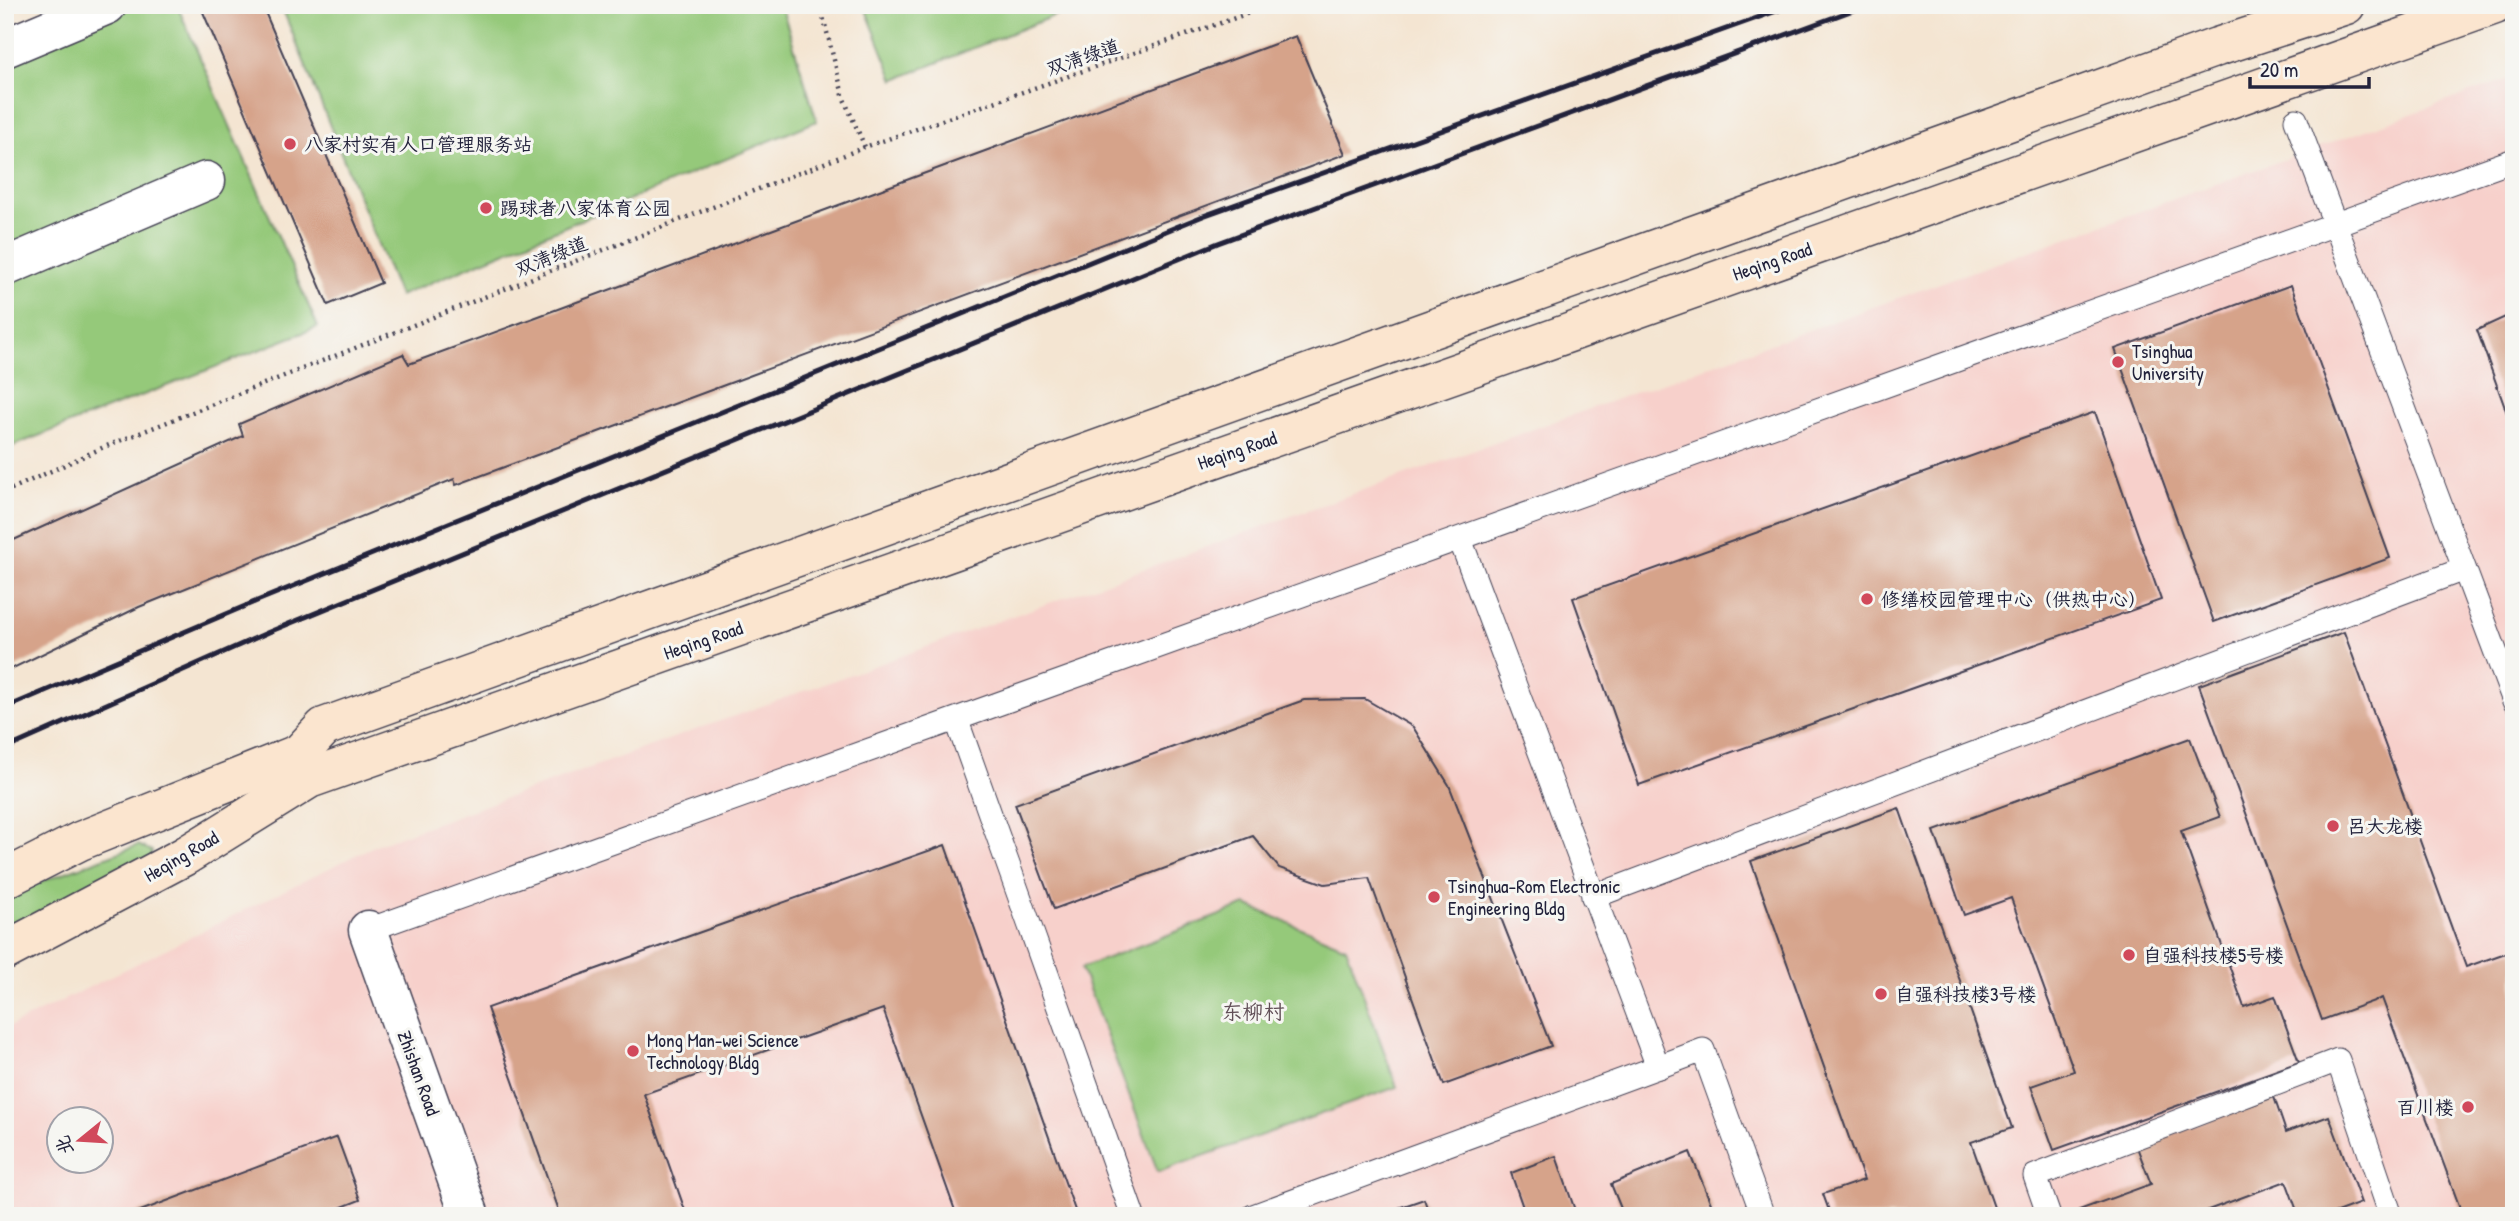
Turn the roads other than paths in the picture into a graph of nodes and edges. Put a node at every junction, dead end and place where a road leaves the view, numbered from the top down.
1 (107, 5) edge
2 (2347, 5) edge
3 (2495, 5) edge
4 (5, 48) edge
5 (2296, 120) dead end
6 (2514, 160) edge
7 (206, 181) dead end
8 (2335, 226) junction
9 (5, 267) edge
10 (1460, 539) junction
11 (2464, 569) junction
12 (2514, 701) edge
13 (957, 721) junction
14 (5, 878) edge
15 (1593, 897) junction
16 (368, 930) joint
17 (5, 951) edge
18 (1658, 1067) junction
19 (470, 1216) edge
20 (1133, 1216) edge
21 (1253, 1216) edge
22 (1763, 1216) edge
23 (2049, 1216) edge
24 (2392, 1216) edge

1 - 4 street
2 - 14 main road
3 - 17 main road, Heqing Road
5 - 8 lane
6 - 8 lane
7 - 9 street
8 - 10 lane
8 - 11 lane
10 - 13 lane
10 - 15 lane
11 - 12 lane
11 - 15 lane
13 - 16 lane
13 - 20 lane
15 - 18 lane
16 - 19 street, Zhishan Road
18 - 21 lane
18 - 22 lane
23 - 24 lane

